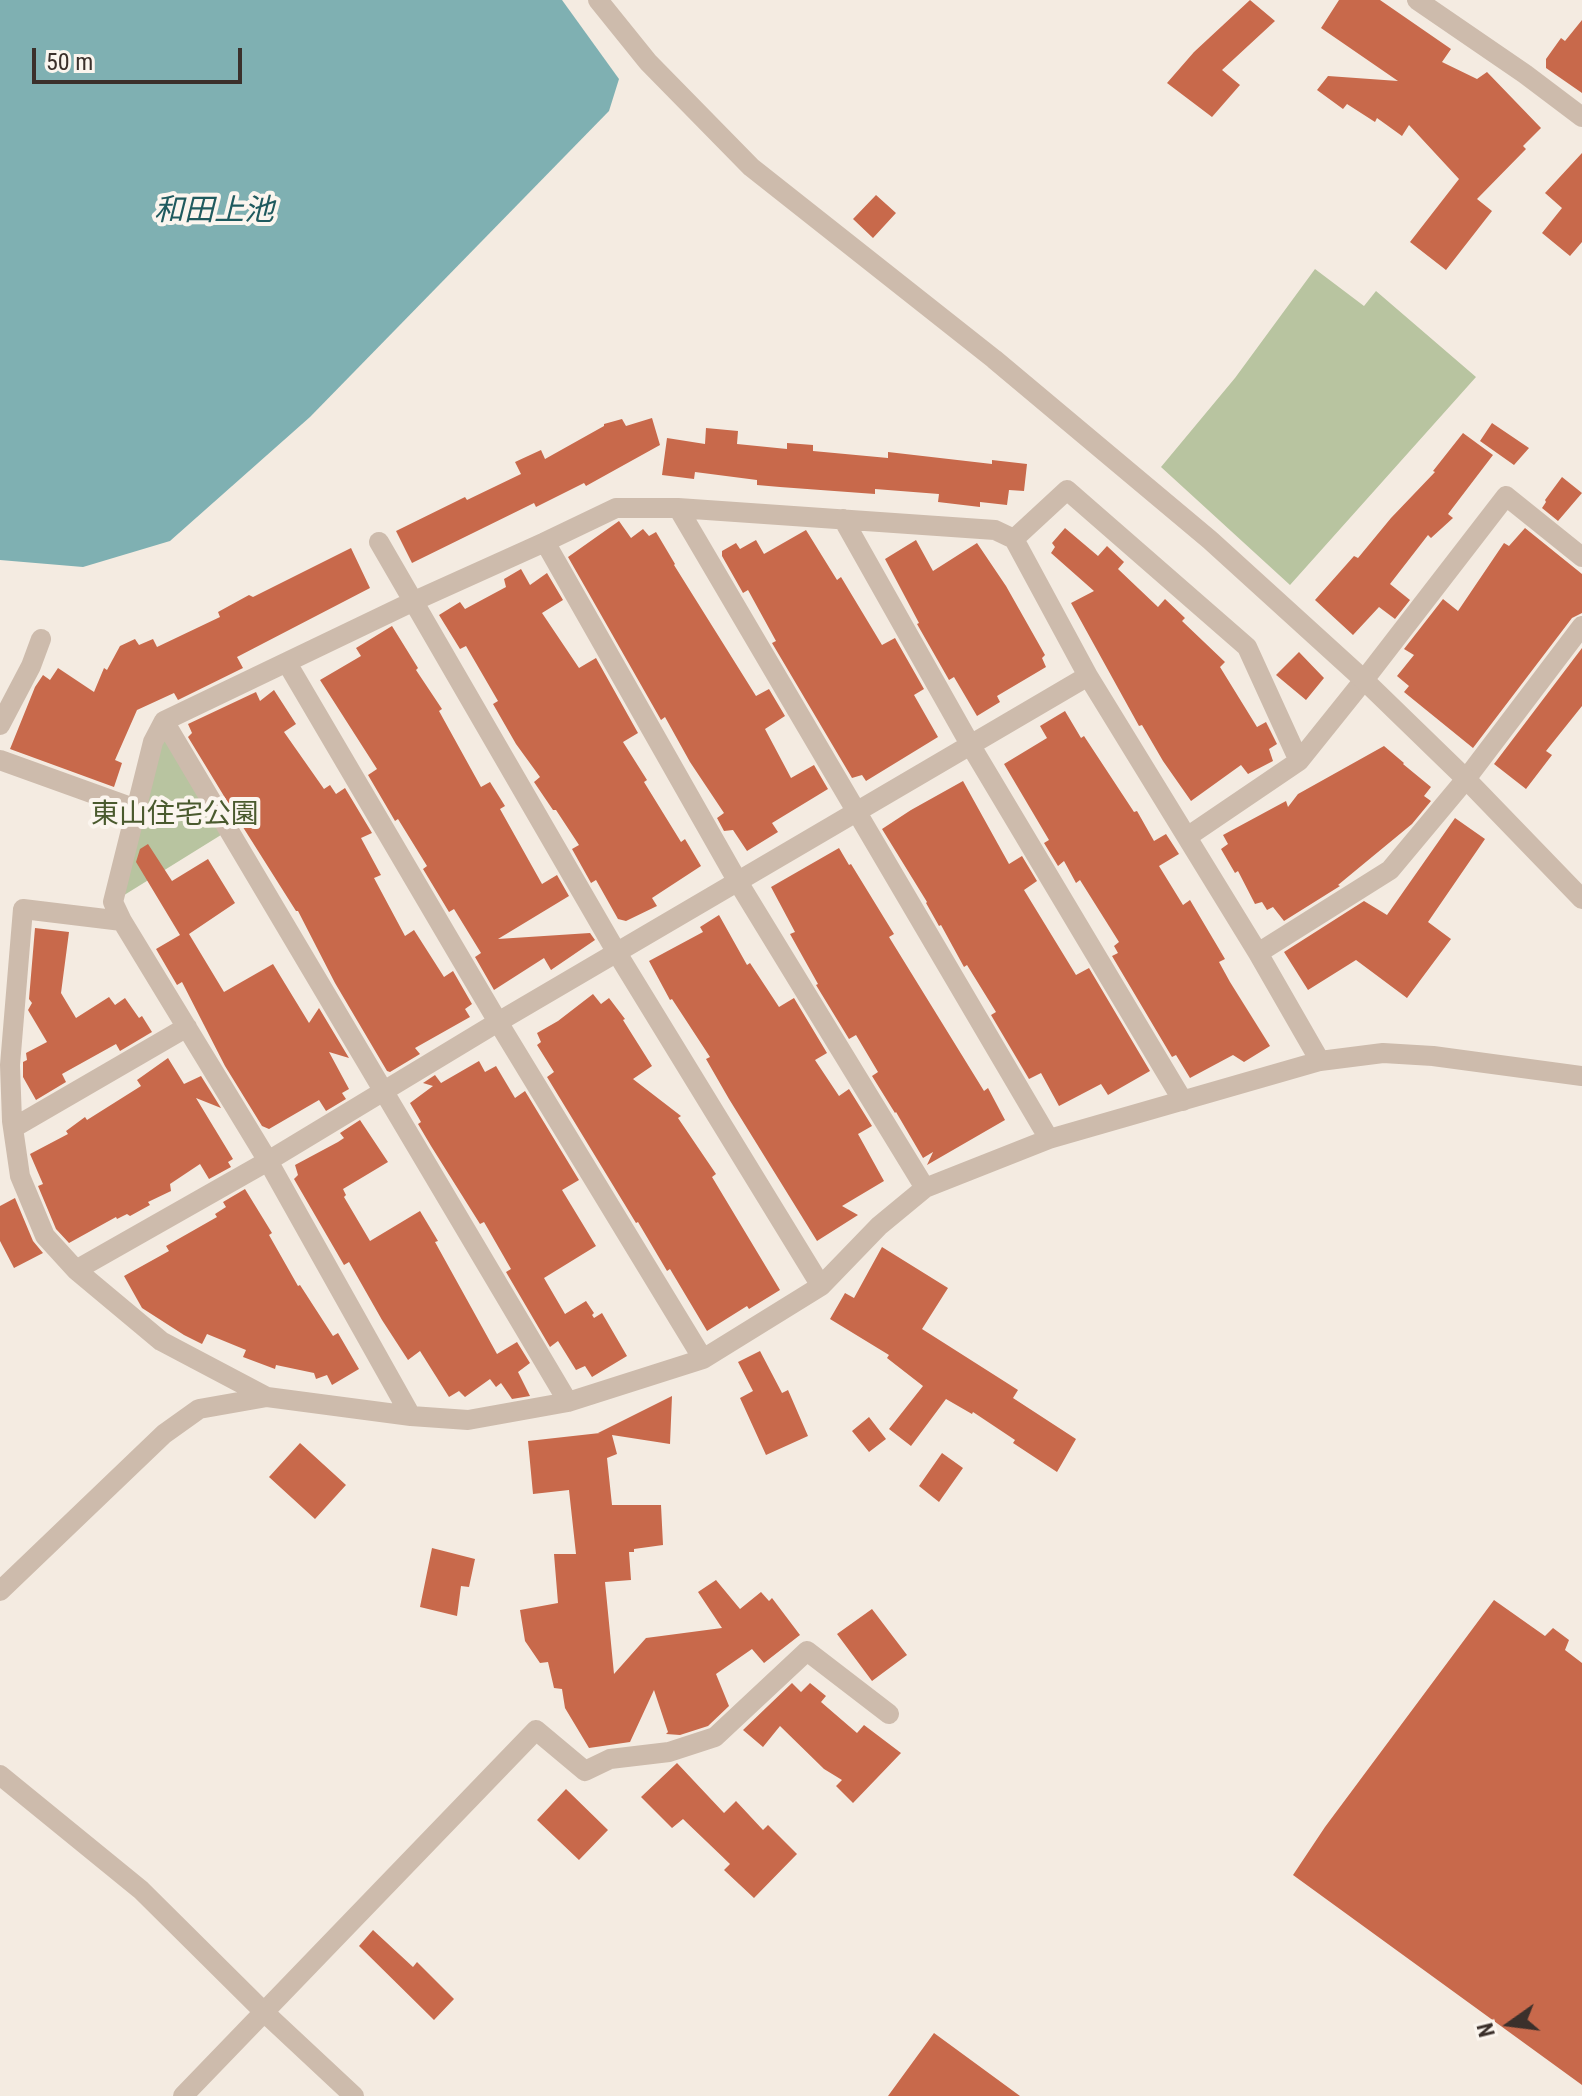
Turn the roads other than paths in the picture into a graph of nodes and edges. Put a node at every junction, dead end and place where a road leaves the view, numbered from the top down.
1 (598, 0) edge
2 (1417, 0) edge
3 (1580, 112) edge
4 (678, 508) junction
5 (843, 519) junction
6 (1014, 539) junction
7 (379, 542) dead end
8 (545, 542) junction
9 (1582, 557) edge
10 (412, 602) junction
11 (1582, 626) edge
12 (41, 639) dead end
13 (287, 663) junction
14 (1088, 676) junction
15 (1364, 680) junction
16 (164, 721) junction
17 (0, 725) edge
18 (971, 746) junction
19 (0, 760) edge
20 (1299, 761) junction
21 (1466, 779) junction
22 (136, 809) junction
23 (856, 813) junction
24 (1187, 837) junction
25 (738, 882) junction
26 (1582, 899) edge
27 (122, 921) junction
28 (617, 953) junction
29 (1258, 953) junction
30 (498, 1022) junction
31 (187, 1027) junction
32 (1320, 1061) junction
33 (1582, 1076) edge
34 (384, 1091) junction
35 (1183, 1101) junction
36 (13, 1128) junction
37 (1049, 1139) junction
38 (268, 1161) junction
39 (925, 1188) junction
40 (76, 1270) junction
41 (821, 1286) junction
42 (703, 1359) junction
43 (267, 1397) junction
44 (568, 1402) junction
45 (411, 1416) junction
46 (0, 1591) edge
47 (889, 1714) dead end
48 (0, 1775) edge
49 (264, 2012) junction
50 (183, 2096) edge
51 (354, 2096) edge

1 - 15 street
2 - 3 street
4 - 5 street
4 - 8 street
4 - 23 street
5 - 6 street
5 - 18 street
6 - 14 street
6 - 20 street
7 - 10 street
8 - 10 street
8 - 25 street
9 - 15 street
10 - 13 street
10 - 28 street
11 - 21 street
12 - 17 street
13 - 16 street
13 - 30 street
14 - 18 street
14 - 24 street
15 - 20 street
15 - 21 street
16 - 22 street
16 - 34 street
18 - 23 street
18 - 35 street
19 - 22 street
20 - 24 street
21 - 26 street
21 - 29 street
22 - 27 street
23 - 25 street
23 - 37 street
24 - 29 street
25 - 28 street
25 - 39 street
27 - 31 street
27 - 36 street
28 - 30 street
28 - 41 street
29 - 32 street
30 - 34 street
30 - 42 street
31 - 36 street
31 - 38 street
32 - 33 street
32 - 35 street
34 - 38 street
34 - 44 street
35 - 37 street
36 - 40 street
37 - 39 street
38 - 40 street
38 - 45 street
39 - 41 street
40 - 43 street
41 - 42 street
42 - 44 street
43 - 45 street
43 - 46 street
44 - 45 street
47 - 49 street
48 - 49 street
49 - 50 street
49 - 51 street

